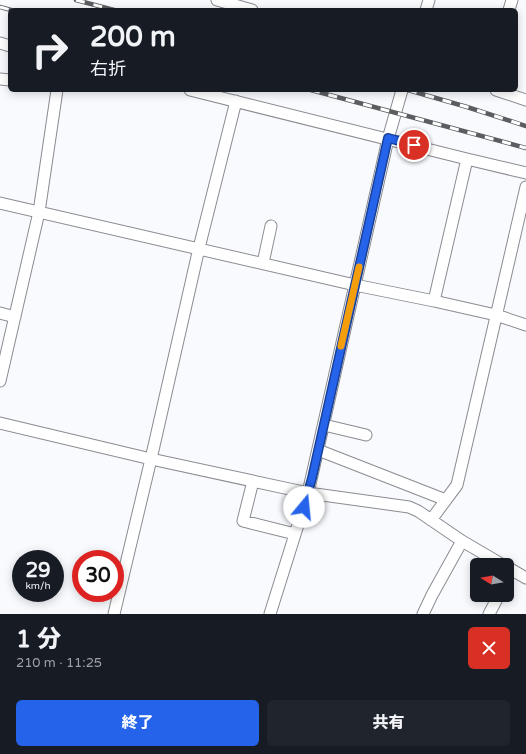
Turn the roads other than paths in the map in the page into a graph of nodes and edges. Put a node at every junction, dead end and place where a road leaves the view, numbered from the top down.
1 (217, 0) edge
2 (245, 8) edge
3 (58, 92) edge
4 (198, 92) edge
5 (401, 92) edge
6 (502, 92) edge
7 (526, 100) edge
8 (236, 101) junction
9 (388, 138) junction
10 (467, 159) junction
11 (526, 172) edge
12 (526, 187) edge
13 (0, 203) edge
14 (39, 212) junction
15 (271, 226) dead end
16 (199, 248) junction
17 (263, 263) junction
18 (356, 285) junction
19 (434, 301) junction
20 (0, 313) edge
21 (496, 315) junction
22 (15, 317) junction
23 (526, 325) edge
24 (0, 381) edge
25 (0, 423) edge
26 (324, 425) junction
27 (366, 435) dead end
28 (318, 450) junction
29 (151, 459) junction
30 (253, 481) junction
31 (308, 493) junction
32 (446, 500) junction
33 (431, 520) junction
34 (295, 534) junction
35 (462, 541) junction
36 (488, 558) edge
37 (514, 573) edge
38 (526, 578) edge
39 (495, 602) edge
40 (114, 614) edge
41 (270, 614) edge
42 (422, 614) edge
43 (489, 614) edge

1 - 2 street
3 - 14 street
4 - 8 street
5 - 9 street
6 - 7 street
8 - 9 street
8 - 16 street
9 - 10 street
9 - 18 street
10 - 11 street
10 - 19 street
12 - 21 street
13 - 14 street
14 - 16 street
14 - 22 street
15 - 17 street
16 - 17 street
16 - 29 street
17 - 18 street
18 - 19 street
18 - 26 street
19 - 21 street
20 - 22 street
21 - 23 street
21 - 32 street
22 - 24 street
25 - 29 street
26 - 27 street
26 - 28 street
28 - 31 street
28 - 32 street
29 - 30 street
29 - 40 street
30 - 31 street
30 - 34 street
31 - 33 street
31 - 34 street
32 - 33 street
33 - 35 street
34 - 41 street
35 - 36 street
35 - 42 street
37 - 38 street
39 - 43 street

